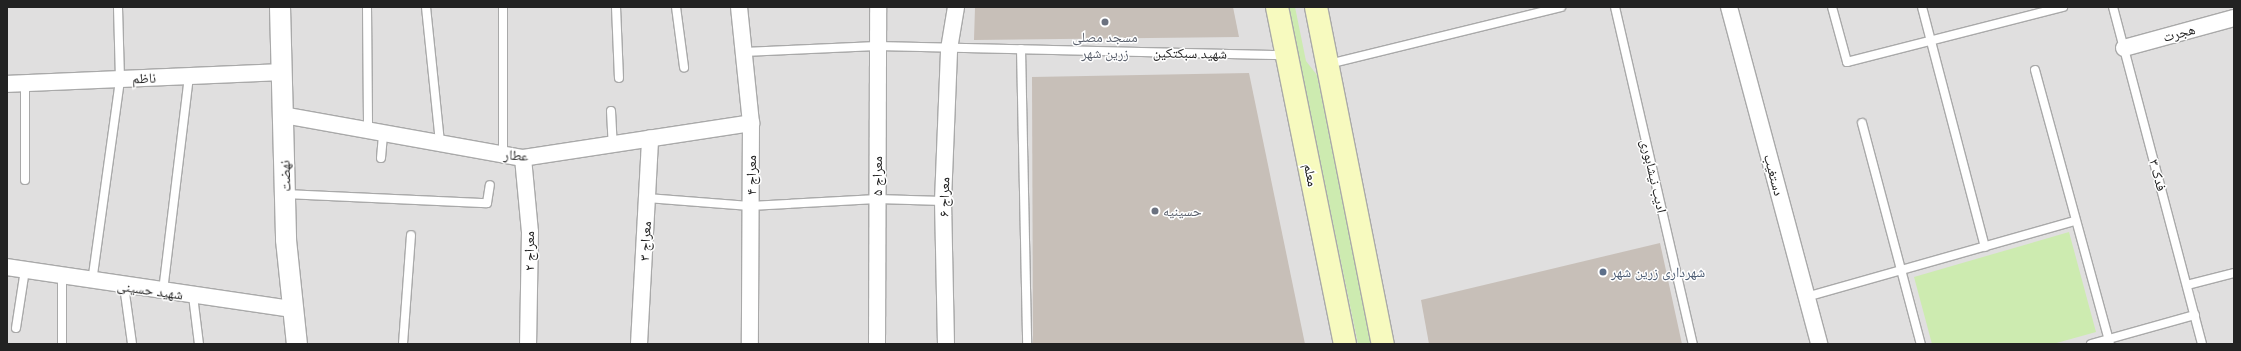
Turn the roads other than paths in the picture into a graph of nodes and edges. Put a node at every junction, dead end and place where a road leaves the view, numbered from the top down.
1 (118, 7) edge
2 (280, 7) edge
3 (368, 7) edge
4 (426, 7) edge
5 (503, 7) edge
6 (616, 7) edge
7 (676, 7) edge
8 (739, 7) edge
9 (878, 7) edge
10 (956, 7) edge
11 (1277, 7) edge
12 (1316, 7) edge
13 (1561, 7) edge
14 (1615, 7) edge
15 (1729, 7) edge
16 (1832, 7) edge
17 (1922, 7) edge
18 (2063, 7) edge
19 (2113, 7) edge
20 (2234, 18) edge
21 (1931, 40) junction
22 (877, 46) junction
23 (2124, 48) junction
24 (949, 49) junction
25 (1021, 49) junction
26 (744, 52) junction
27 (1287, 55) junction
28 (1327, 64) junction
29 (684, 66) dead end
30 (2035, 70) dead end
31 (282, 72) junction
32 (189, 76) junction
33 (619, 78) dead end
34 (120, 79) junction
35 (25, 83) junction
36 (7, 84) edge
37 (611, 112) dead end
38 (283, 115) junction
39 (751, 123) junction
40 (1862, 123) dead end
41 (375, 131) junction
42 (650, 138) junction
43 (440, 143) junction
44 (613, 144) junction
45 (503, 154) junction
46 (381, 158) dead end
47 (523, 158) junction
48 (25, 180) dead end
49 (490, 185) dead end
50 (285, 194) junction
51 (647, 198) junction
52 (877, 199) junction
53 (943, 201) junction
54 (750, 206) junction
55 (2075, 222) junction
56 (411, 235) dead end
57 (1985, 247) junction
58 (7, 267) edge
59 (25, 270) junction
60 (1901, 271) junction
61 (2234, 273) edge
62 (62, 277) junction
63 (92, 282) junction
64 (2187, 285) junction
65 (124, 286) junction
66 (162, 292) junction
67 (193, 296) junction
68 (1806, 297) junction
69 (293, 309) junction
70 (2195, 315) junction
71 (16, 328) dead end
72 (2109, 342) edge
73 (62, 343) dead end
74 (132, 344) edge
75 (199, 344) edge
76 (297, 344) edge
77 (403, 344) edge
78 (528, 344) edge
79 (639, 344) edge
80 (750, 344) edge
81 (877, 344) edge
82 (946, 344) edge
83 (1027, 344) edge
84 (1345, 344) edge
85 (1383, 344) edge
86 (1693, 344) edge
87 (1819, 344) edge
88 (1921, 344) edge
89 (2091, 344) edge
90 (2202, 344) edge

1 - 34 lane
2 - 31 street, نهضت
3 - 41 lane
4 - 43 lane
5 - 45 lane
6 - 33 lane
7 - 29 lane
8 - 26 street, معراج ۴
9 - 22 street, معراج ۵
10 - 24 street, معراج ۶
11 - 27 main road, معلم
12 - 28 main road
13 - 28 lane
14 - 86 lane, ادیب نیشابوری
15 - 68 street, دستغیب
16 - 21 lane
17 - 21 lane
18 - 21 lane
19 - 23 lane, فدک ۳
20 - 23 street, هجرت
21 - 57 lane
22 - 24 lane, شهید سبکتکین
22 - 26 lane, شهید سبکتکین
22 - 52 street, معراج ۵
23 - 64 lane, فدک ۳
24 - 25 lane, شهید سبکتکین
24 - 53 street, معراج ۶
25 - 27 lane, شهید سبکتکین
25 - 83 lane
26 - 39 street, معراج ۴
27 - 84 main road, معلم
28 - 85 main road
30 - 55 lane
31 - 32 street, ناظم
31 - 38 street, نهضت
32 - 34 street, ناظم
32 - 66 lane
34 - 35 street, ناظم
34 - 63 lane
35 - 36 street, ناظم
35 - 48 lane
37 - 44 lane
38 - 41 street, عطار
38 - 50 street, نهضت
39 - 42 street, عطار
39 - 54 street, معراج ۴
40 - 60 lane
41 - 43 street, عطار
41 - 46 lane
42 - 44 street, عطار
42 - 51 street, معراج ۳
43 - 45 street, عطار
44 - 47 street, عطار
45 - 47 street, عطار
47 - 78 street, معراج ۲
49 - 50 lane
50 - 69 street, نهضت
51 - 54 lane
51 - 79 street, معراج ۳
52 - 53 lane
52 - 54 lane
52 - 81 street, معراج ۵
53 - 82 street, معراج ۶
54 - 80 street, معراج ۴
55 - 57 lane
55 - 72 lane
56 - 77 lane
57 - 60 lane
58 - 59 street, شهید حسینی
59 - 62 street, شهید حسینی
59 - 71 lane
60 - 68 lane
60 - 88 lane
61 - 64 lane
62 - 63 street, شهید حسینی
62 - 73 lane
63 - 65 street, شهید حسینی
64 - 70 lane, فدک ۳
65 - 66 street, شهید حسینی
65 - 74 lane
66 - 67 street, شهید حسینی
67 - 69 street, شهید حسینی
67 - 75 lane
68 - 87 street, دستغیب
69 - 76 street, نهضت
70 - 72 lane
70 - 90 lane, فدک ۳
72 - 89 lane

